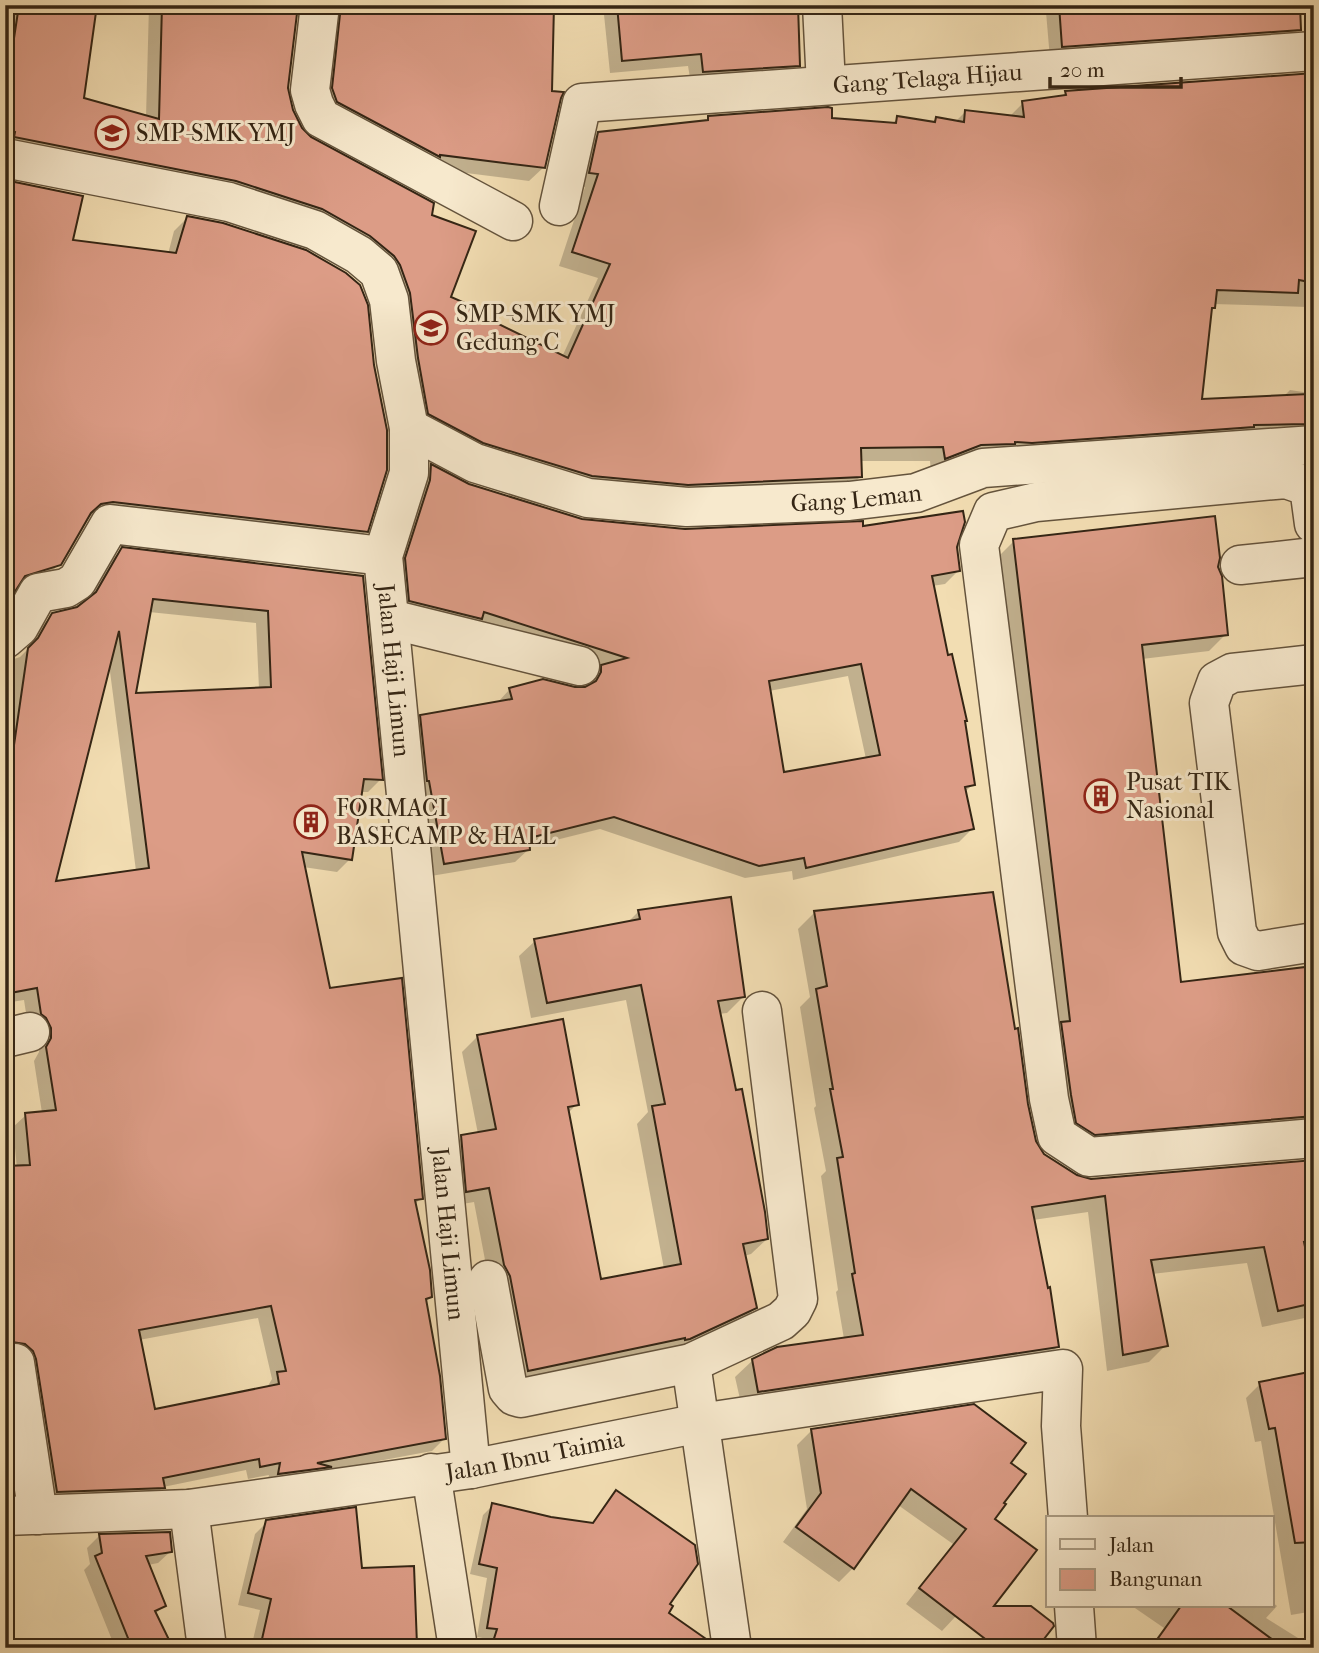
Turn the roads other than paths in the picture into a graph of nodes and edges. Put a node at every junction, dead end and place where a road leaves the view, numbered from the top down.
1 (320, 5) edge
2 (822, 5) edge
3 (1314, 51) edge
4 (826, 85) junction
5 (5, 158) edge
6 (559, 206) dead end
7 (513, 221) dead end
8 (409, 428) junction
9 (1314, 445) edge
10 (1314, 524) edge
11 (383, 556) junction
12 (1314, 557) edge
13 (1240, 565) dead end
14 (390, 619) junction
15 (5, 639) edge
16 (1314, 664) edge
17 (580, 666) dead end
18 (1314, 942) edge
19 (762, 1011) dead end
20 (1314, 1138) edge
21 (488, 1280) dead end
22 (5, 1363) edge
23 (691, 1363) junction
24 (700, 1423) junction
25 (471, 1469) junction
26 (431, 1473) junction
27 (189, 1509) junction
28 (22, 1516) edge
29 (1068, 1516) edge
30 (1074, 1608) edge
31 (207, 1648) edge
32 (458, 1648) edge
33 (732, 1648) edge
34 (1077, 1648) edge

1 - 7 street
2 - 4 street
3 - 4 street, Gang Telaga Hijau
4 - 6 street, Gang Telaga Hijau
5 - 8 street, Jalan Haji Limun
8 - 9 street, Gang Leman
8 - 11 street, Jalan Haji Limun
10 - 20 street
11 - 14 street, Jalan Haji Limun
11 - 15 street
12 - 13 street
14 - 17 street
14 - 25 street, Jalan Haji Limun
16 - 18 street
19 - 23 street
21 - 23 street
22 - 28 street
23 - 24 street
24 - 25 street, Jalan Ibnu Taimia
24 - 29 street, Jalan Ibnu Taimia
24 - 33 street
25 - 26 street, Jalan Ibnu Taimia
26 - 27 street, Jalan Ibnu Taimia
26 - 32 street
27 - 28 street, Jalan Ibnu Taimia
27 - 31 street
30 - 34 street

